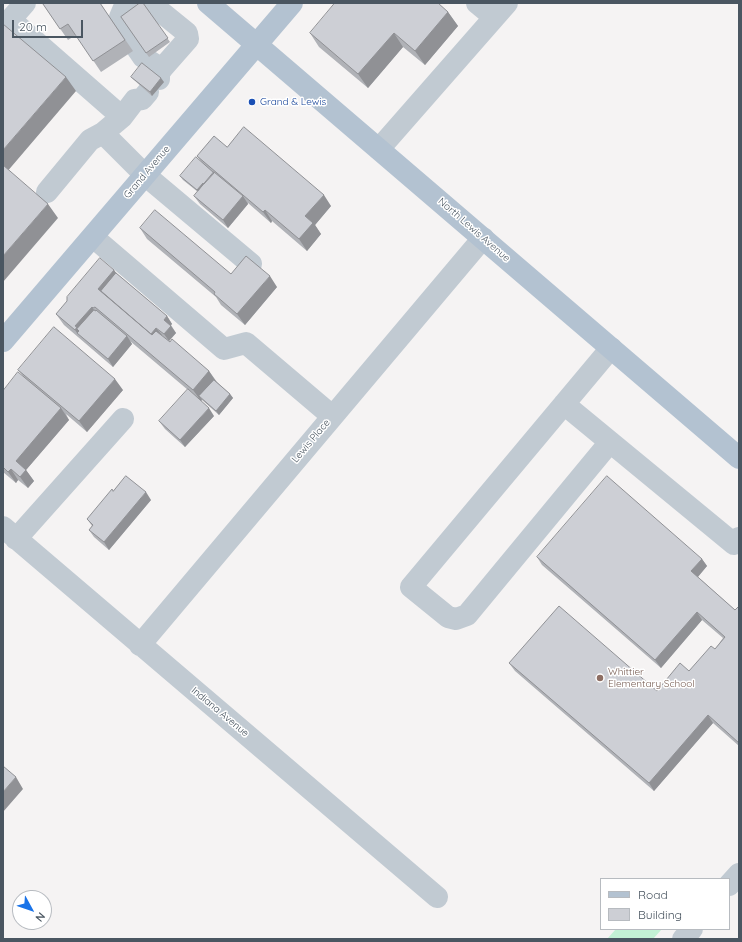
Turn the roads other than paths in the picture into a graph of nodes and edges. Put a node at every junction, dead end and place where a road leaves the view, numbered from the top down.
1 (25, 3) edge
2 (126, 3) edge
3 (150, 3) edge
4 (208, 3) edge
5 (292, 3) edge
6 (477, 3) edge
7 (501, 10) edge
8 (5, 26) edge
9 (257, 44) junction
10 (150, 81) junction
11 (122, 117) junction
12 (103, 133) junction
13 (379, 149) junction
14 (145, 175) junction
15 (47, 192) dead end
16 (93, 237) junction
17 (483, 238) junction
18 (251, 264) edge
19 (4, 337) edge
20 (611, 348) junction
21 (564, 404) junction
22 (332, 416) junction
23 (123, 419) dead end
24 (610, 442) junction
25 (739, 458) edge
26 (8, 535) edge
27 (739, 538) edge
28 (140, 645) junction
29 (739, 874) edge
30 (730, 884) edge
31 (437, 897) dead end
32 (691, 930) edge
33 (683, 939) edge

1 - 8 street
2 - 10 street
3 - 10 street
4 - 9 main road, North Lewis Avenue
5 - 9 main road, Grand Avenue
6 - 7 street
7 - 13 street
8 - 11 street
9 - 13 main road, North Lewis Avenue
9 - 14 main road, Grand Avenue
10 - 11 street
11 - 12 street
12 - 14 street
12 - 15 street
13 - 17 main road, North Lewis Avenue
14 - 16 main road, Grand Avenue
14 - 18 street
16 - 19 main road, Grand Avenue
16 - 22 street
17 - 20 main road, North Lewis Avenue
17 - 22 street, Lewis Place
20 - 21 street
20 - 25 main road, North Lewis Avenue
21 - 24 street
21 - 24 street
22 - 28 street, Lewis Place
23 - 26 street
24 - 27 street
26 - 28 street, Indiana Avenue
28 - 31 street, Indiana Avenue
29 - 30 street
32 - 33 street

